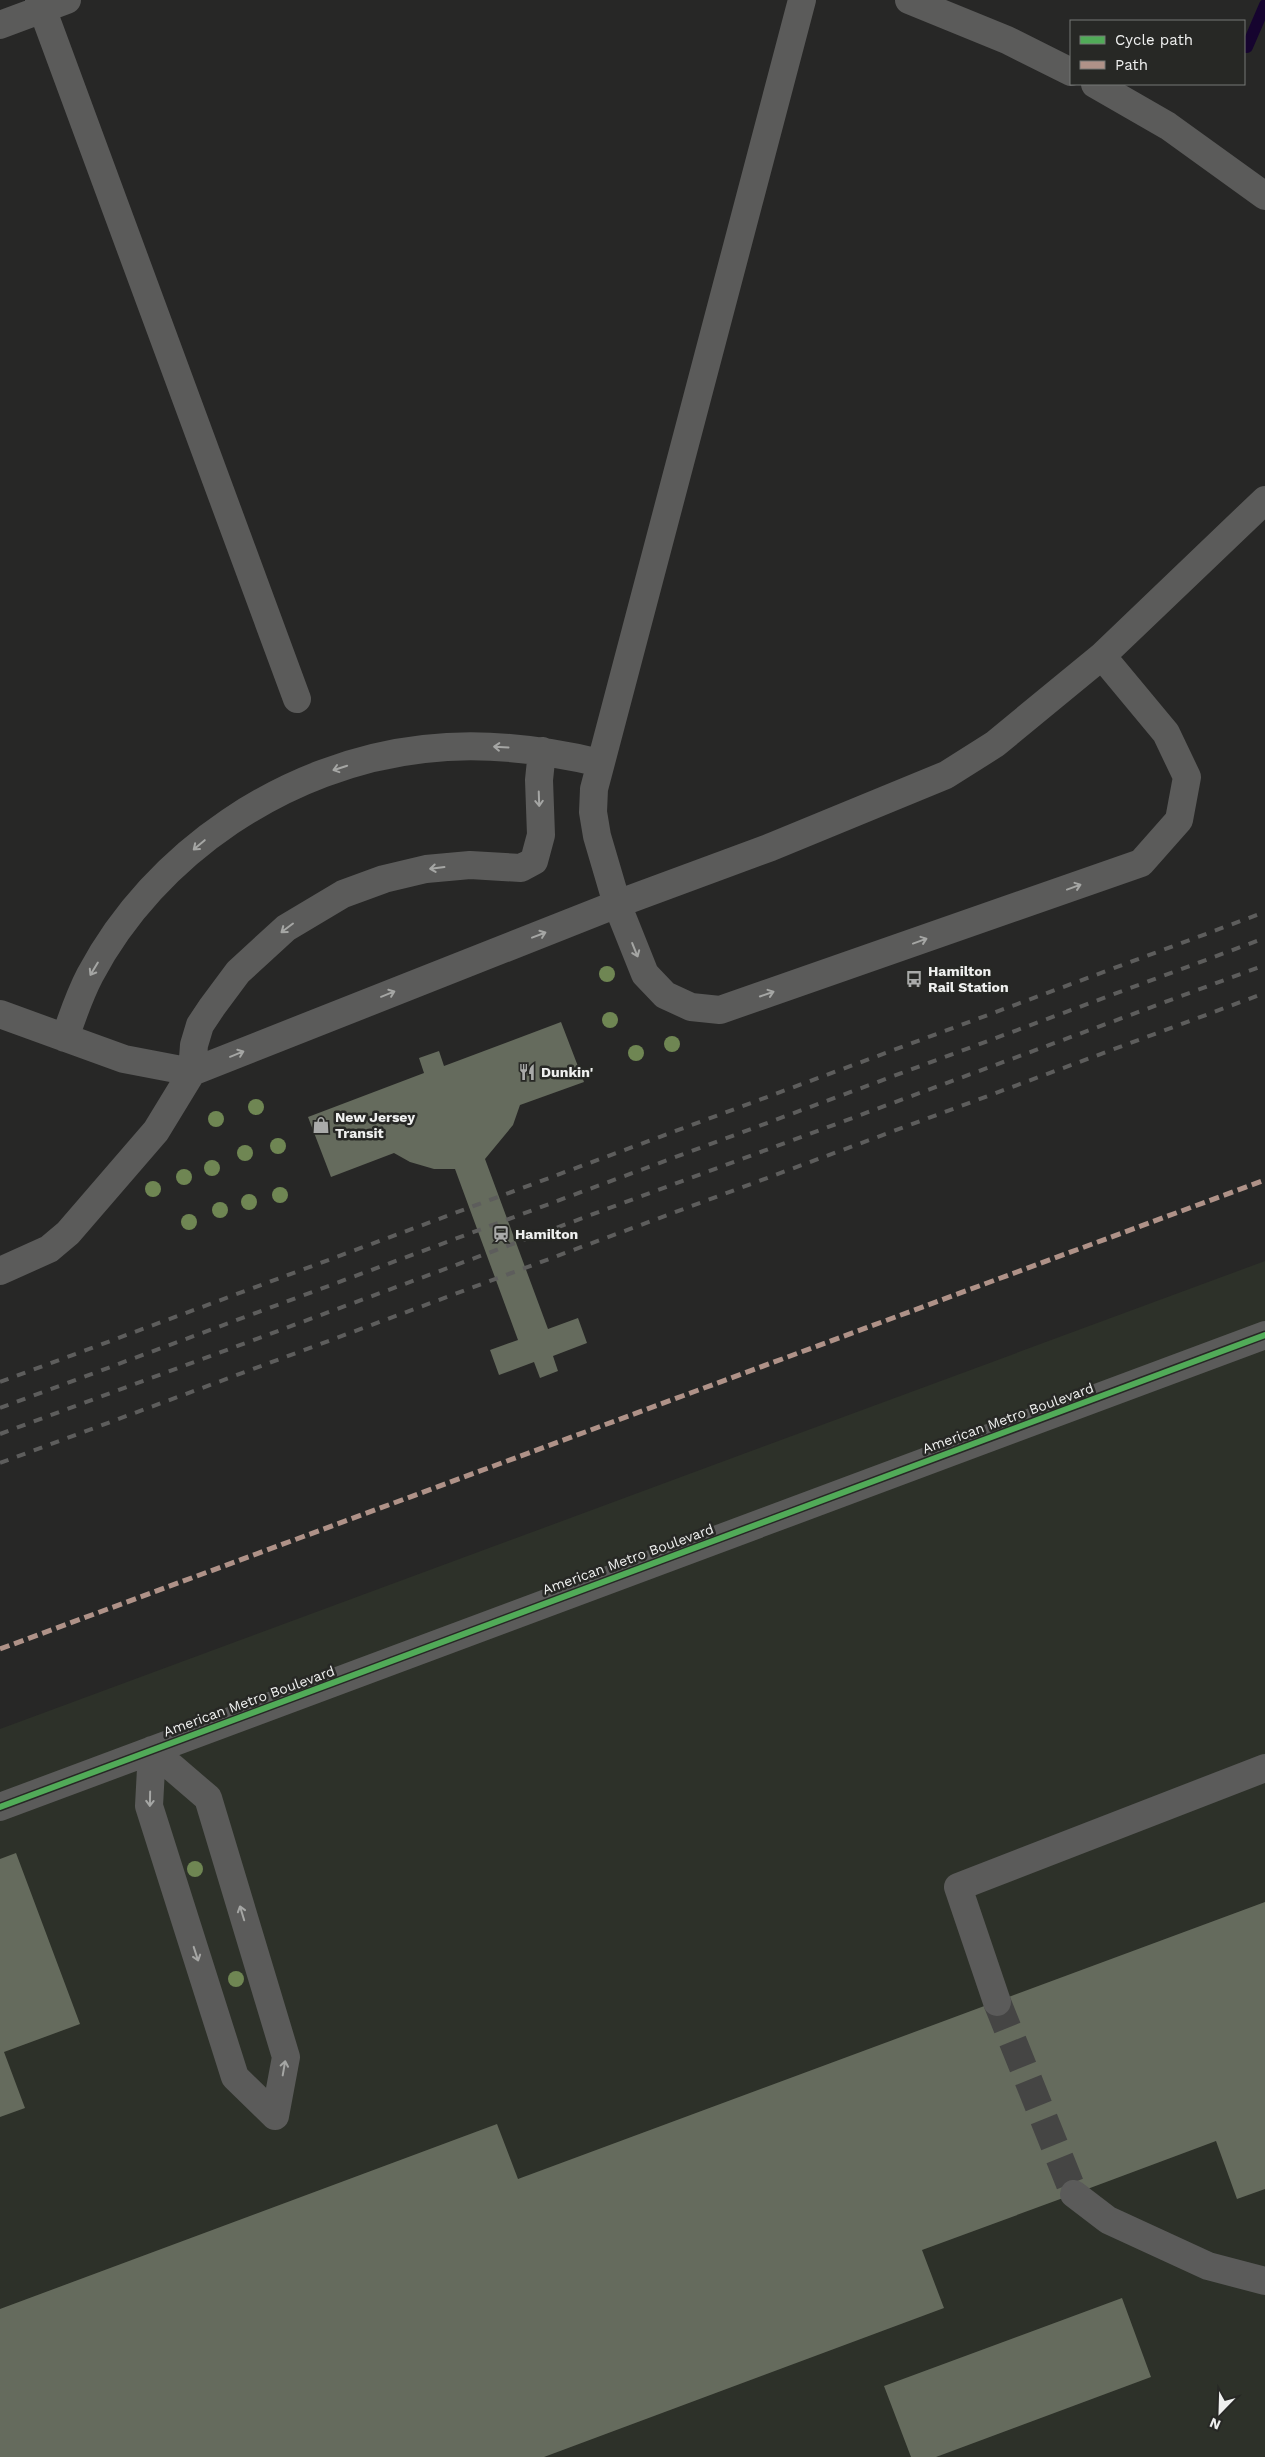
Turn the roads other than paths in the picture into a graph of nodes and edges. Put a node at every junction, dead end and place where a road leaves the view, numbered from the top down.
1 (67, 0) edge
2 (802, 0) edge
3 (909, 0) edge
4 (40, 5) edge
5 (0, 25) edge
6 (1070, 72) edge
7 (1097, 85) edge
8 (1265, 196) edge
9 (1265, 500) edge
10 (1102, 656) junction
11 (297, 699) dead end
12 (542, 751) junction
13 (600, 763) junction
14 (617, 904) junction
15 (0, 1014) edge
16 (65, 1038) junction
17 (192, 1072) junction
18 (0, 1271) edge
19 (1265, 1335) edge
20 (152, 1750) junction
21 (1265, 1768) edge
22 (0, 1807) edge
23 (997, 2002) tunnel mouth
24 (1074, 2194) tunnel mouth
25 (1265, 2281) edge

1 - 4 street
2 - 13 street
3 - 6 street
4 - 5 street
4 - 11 street
7 - 8 street
9 - 10 street
10 - 14 street
14 -> 10 street
12 - 13 street
12 -> 16 street
12 -> 17 street
13 - 14 street
17 -> 14 street
15 - 16 street
16 - 17 street
17 - 18 street
19 - 20 street, American Metro Boulevard
20 -> 20 street
20 - 22 street, American Metro Boulevard
21 - 23 street
24 - 25 street

